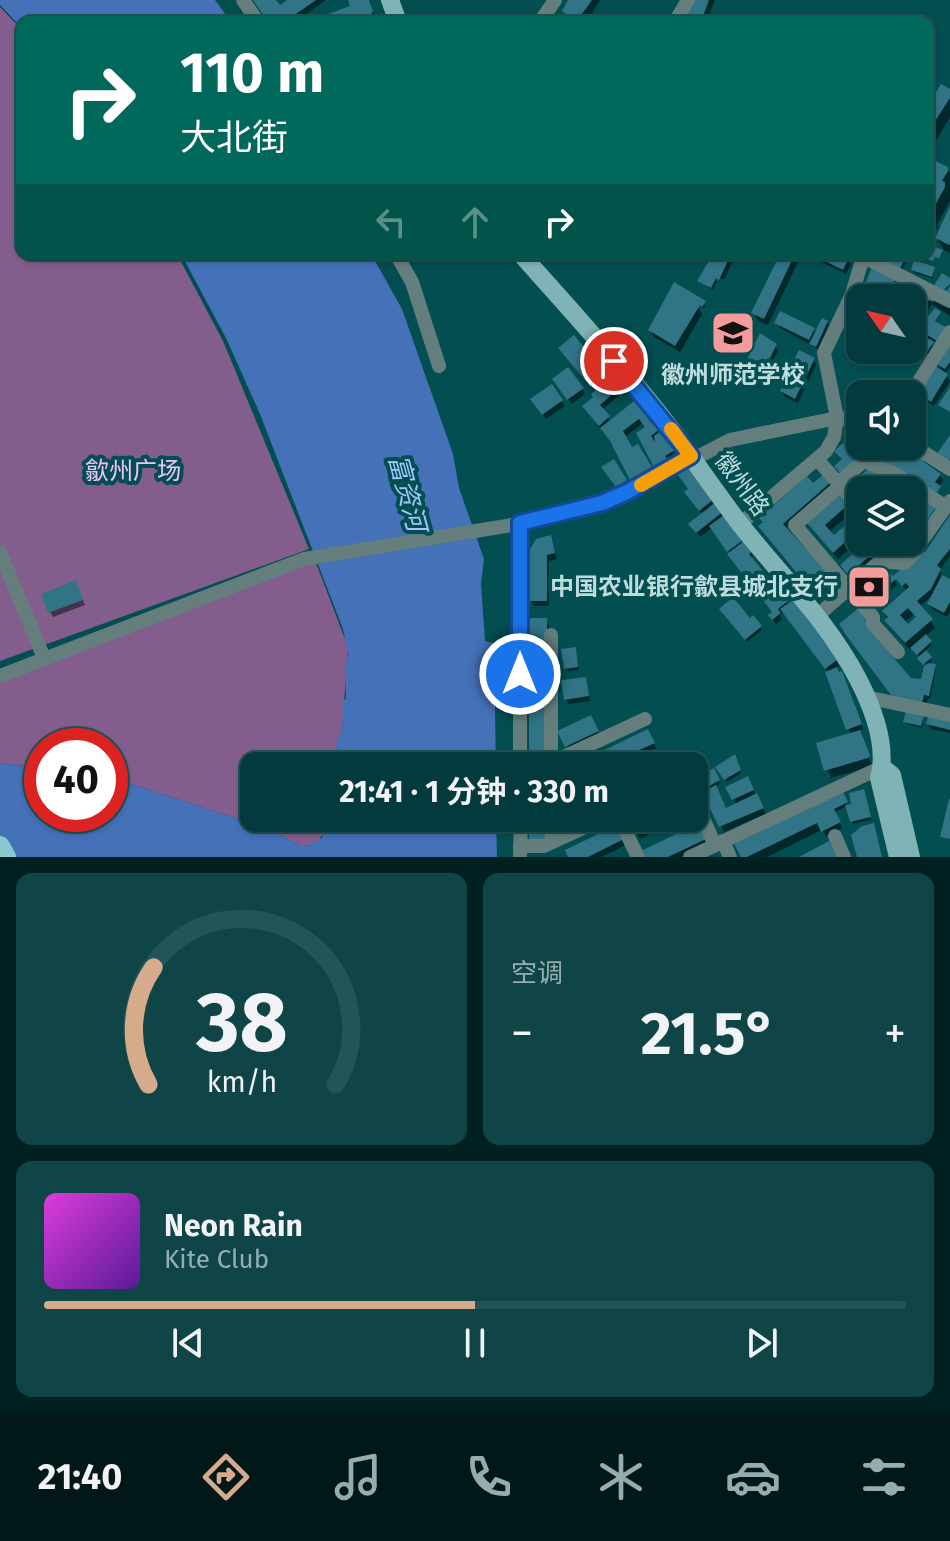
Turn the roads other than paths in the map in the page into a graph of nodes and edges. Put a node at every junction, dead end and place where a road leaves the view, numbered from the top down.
1 (399, 260) edge
2 (526, 260) edge
3 (859, 260) edge
4 (870, 260) edge
5 (950, 301) edge
6 (950, 332) edge
7 (439, 366) dead end
8 (920, 380) edge
9 (837, 418) junction
10 (846, 419) edge
11 (926, 454) edge
12 (692, 457) junction
13 (817, 459) junction
14 (950, 469) edge
15 (839, 485) junction
16 (846, 493) edge
17 (948, 504) edge
18 (516, 524) junction
19 (740, 524) junction
20 (926, 535) edge
21 (0, 552) edge
22 (912, 556) edge
23 (885, 557) joint
24 (849, 588) junction
25 (817, 616) junction
26 (551, 635) dead end
27 (898, 652) dead end
28 (44, 658) junction
29 (0, 676) edge
30 (866, 697) junction
31 (950, 715) edge
32 (645, 719) dead end
33 (585, 747) junction
34 (525, 752) edge
35 (549, 752) edge
36 (575, 752) edge
37 (588, 752) edge
38 (882, 767) junction
39 (708, 824) edge
40 (552, 832) edge
41 (574, 832) edge
42 (626, 832) edge
43 (835, 836) dead end
44 (552, 842) junction
45 (719, 843) junction
46 (0, 846) edge
47 (520, 851) edge
48 (6, 857) edge
49 (638, 857) edge
50 (690, 857) edge
51 (730, 857) edge
52 (844, 857) edge
53 (898, 857) edge
54 (911, 857) edge

1 - 7 street
2 - 12 main road, 徽州路
3 - 9 street
4 - 5 street
6 - 8 street
9 - 10 street
9 - 12 street
9 - 13 street
11 - 14 street
12 - 18 street
12 - 19 main road, 徽州路
13 - 15 street
13 - 19 street
15 - 16 street
15 - 17 street
15 - 24 street
17 - 20 street
18 - 28 street
18 - 34 street
19 - 25 main road, 徽州路
21 - 28 street
22 - 23 street
23 - 24 street
24 - 25 street
24 - 27 street
25 - 30 main road, 徽州路
26 - 35 street
28 - 29 street
30 - 31 street
30 - 38 main road, 徽州路
32 - 33 street
33 - 36 street
33 - 37 street
38 - 45 street
38 - 53 main road, 徽州路
38 - 54 main road, 徽州路
39 - 45 street
40 - 44 street
41 - 44 street
42 - 49 street
43 - 52 street
44 - 47 street
45 - 50 street
45 - 51 street
46 - 48 highway

